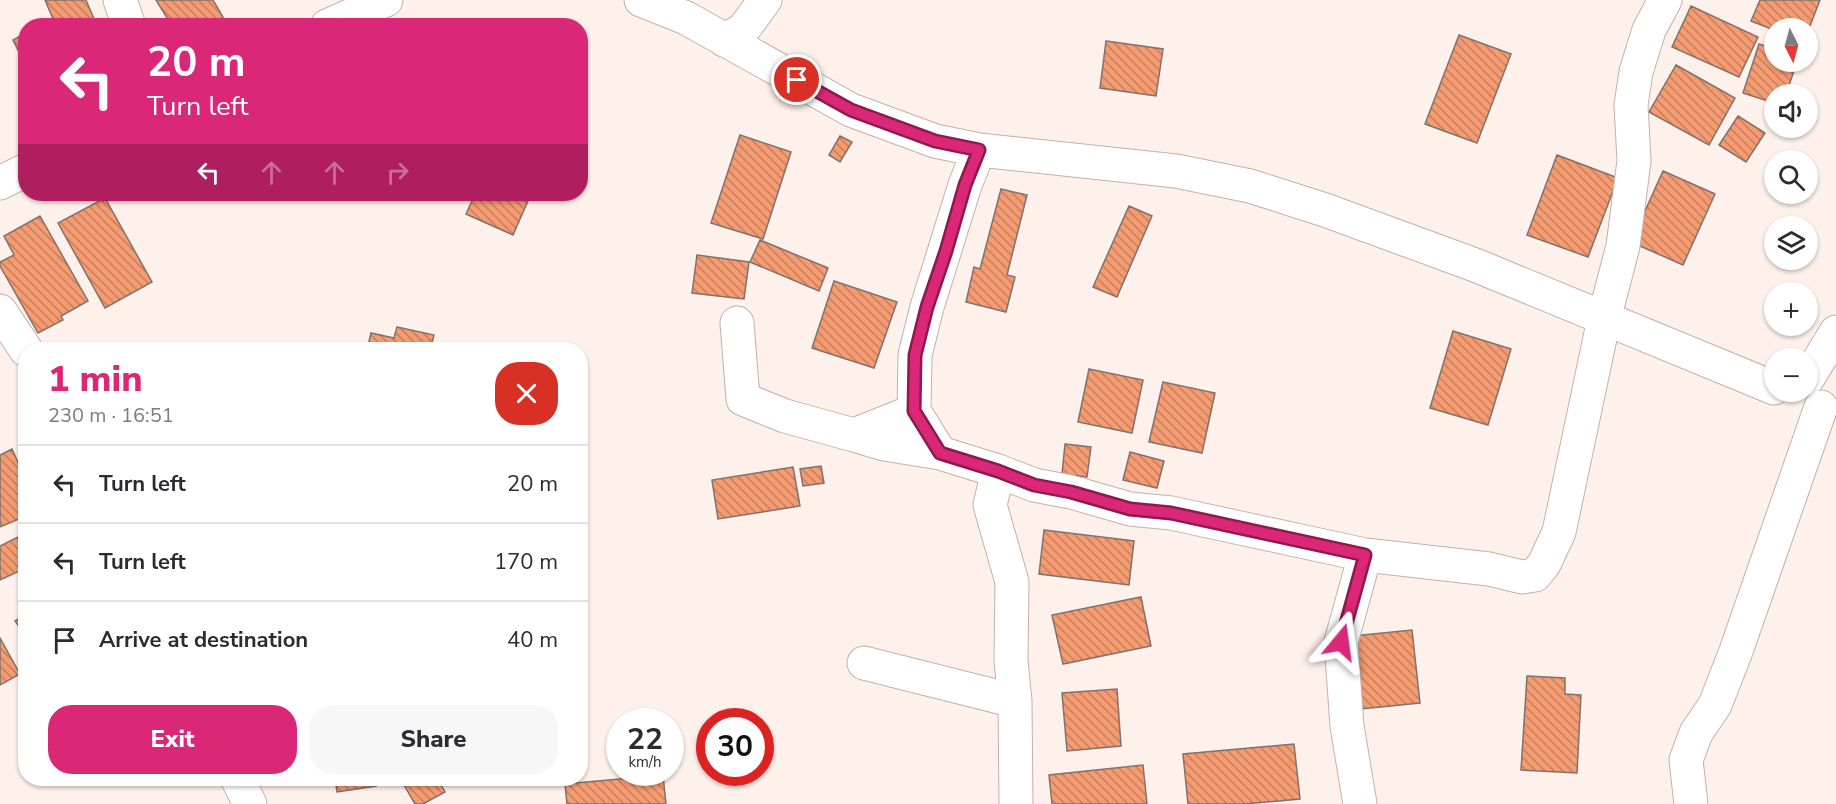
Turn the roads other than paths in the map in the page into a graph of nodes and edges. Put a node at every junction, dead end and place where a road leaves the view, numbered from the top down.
1 (120, 0) edge
2 (386, 0) edge
3 (641, 0) edge
4 (765, 0) edge
5 (1665, 0) edge
6 (126, 18) edge
7 (345, 18) edge
8 (724, 40) junction
9 (979, 150) junction
10 (18, 174) edge
11 (0, 183) edge
12 (0, 311) edge
13 (1604, 319) junction
14 (737, 323) dead end
15 (1836, 332) edge
16 (21, 342) edge
17 (1818, 366) edge
18 (1764, 381) edge
19 (1800, 402) edge
20 (914, 411) junction
21 (854, 435) junction
22 (940, 453) junction
23 (998, 471) junction
24 (1365, 555) junction
25 (864, 663) dead end
26 (1015, 701) junction
27 (241, 786) edge
28 (250, 804) edge
29 (1016, 804) edge
30 (1360, 804) edge
31 (1691, 804) edge

1 - 6 street
2 - 7 street
3 - 8 street
4 - 8 street
5 - 13 street
8 - 9 street
9 - 13 street
9 - 20 street
10 - 11 street
12 - 16 street
13 - 18 street
13 - 24 street
14 - 21 street
15 - 17 street
19 - 31 street
20 - 21 street
20 - 22 street
21 - 22 street
22 - 23 street
23 - 24 street
23 - 26 street
24 - 30 street
25 - 26 street
26 - 29 street
27 - 28 street

